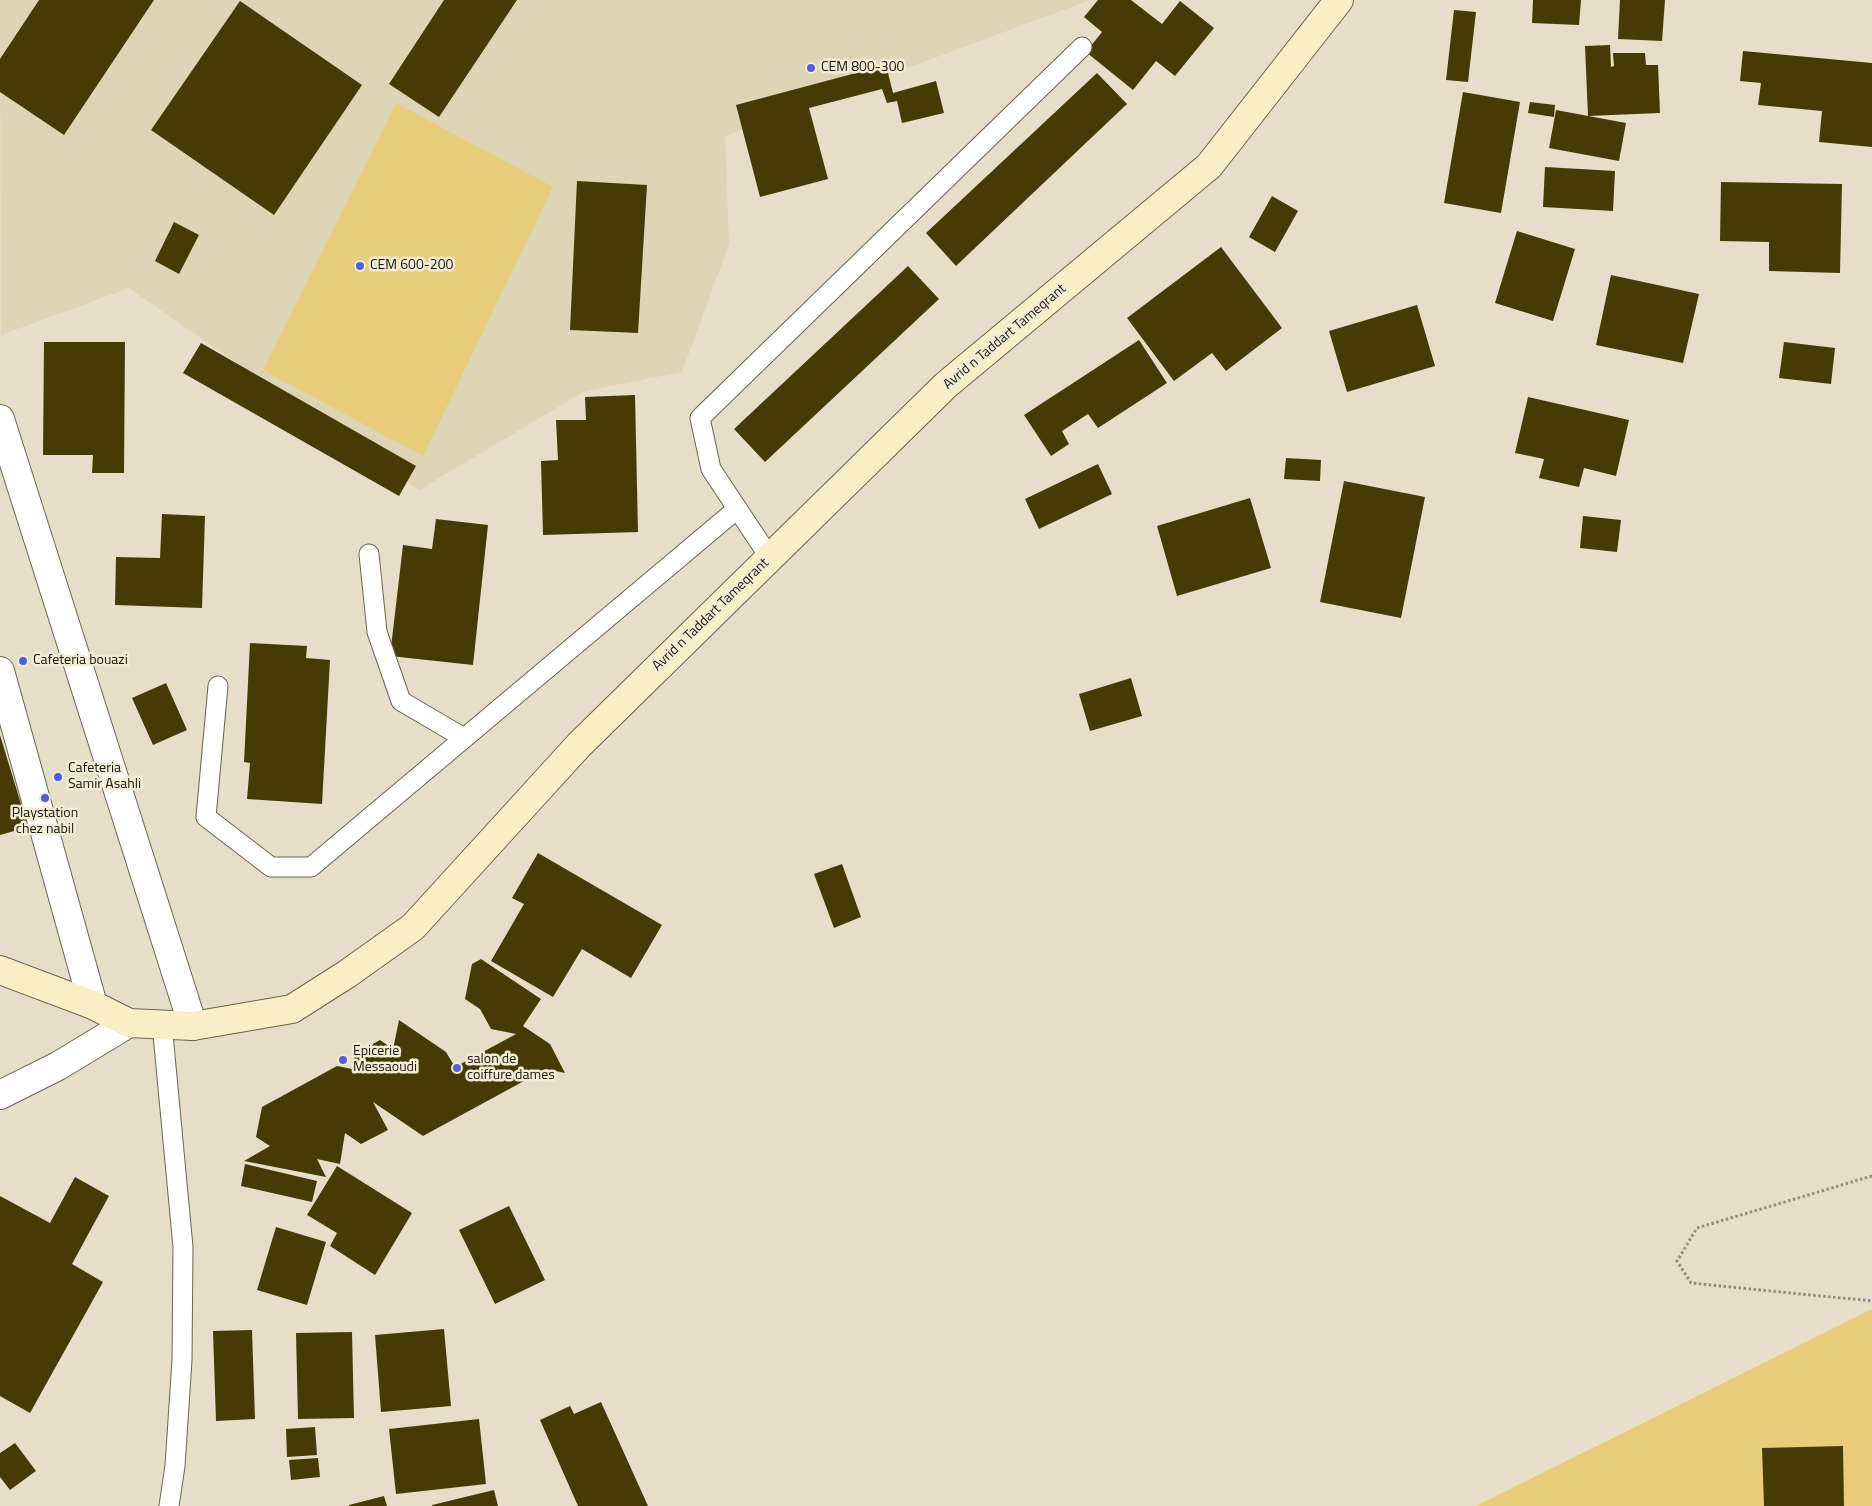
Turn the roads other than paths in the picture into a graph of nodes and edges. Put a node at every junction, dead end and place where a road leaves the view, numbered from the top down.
1 (1340, 0) edge
2 (1082, 47) dead end
3 (2, 431) edge
4 (737, 508) junction
5 (369, 554) dead end
6 (770, 558) junction
7 (0, 670) edge
8 (218, 686) dead end
9 (464, 738) junction
10 (0, 970) edge
11 (93, 1004) junction
12 (129, 1023) junction
13 (162, 1024) junction
14 (193, 1026) junction
15 (0, 1095) edge
16 (169, 1506) edge

1 - 6 main road, Avrid n Taddart Tameqrant
2 - 4 lane
3 - 14 street
4 - 6 lane
4 - 9 lane
5 - 9 lane
6 - 14 main road, Avrid n Taddart Tameqrant
7 - 11 street
8 - 9 lane
10 - 11 main road, Avrid n Taddart Tameqrant
11 - 12 main road, Avrid n Taddart Tameqrant
12 - 13 main road, Avrid n Taddart Tameqrant
12 - 15 street
13 - 14 main road, Avrid n Taddart Tameqrant
13 - 16 lane

